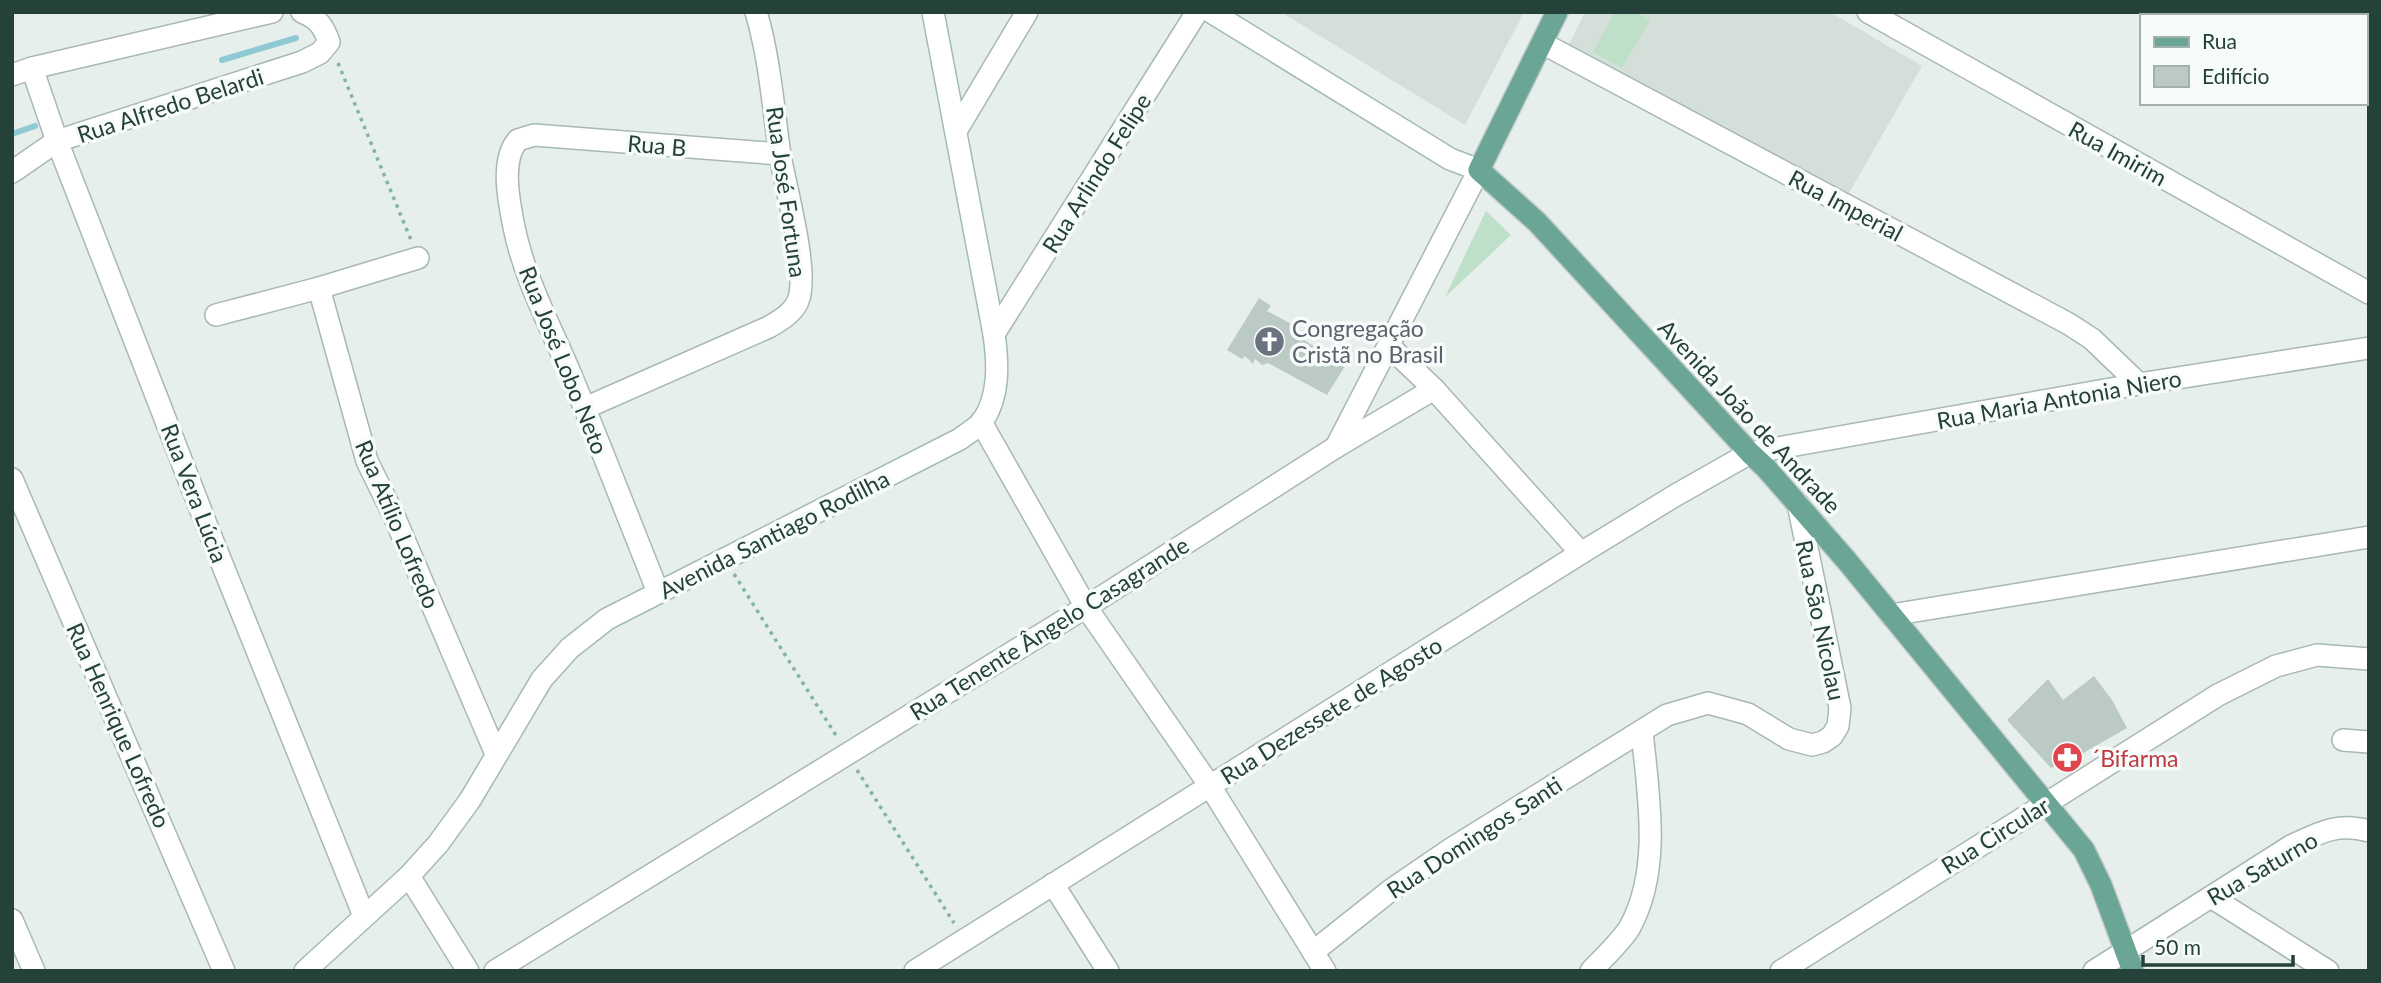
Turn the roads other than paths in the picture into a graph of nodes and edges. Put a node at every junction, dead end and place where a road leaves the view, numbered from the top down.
1 (272, 12) edge
2 (302, 12) edge
3 (756, 12) edge
4 (933, 12) edge
5 (1027, 12) edge
6 (1197, 12) edge
7 (1211, 12) edge
8 (1557, 12) edge
9 (1868, 12) edge
10 (1542, 43) junction
11 (18, 74) edge
12 (956, 131) junction
13 (534, 135) joint
14 (58, 141) junction
15 (780, 155) junction
16 (1479, 170) junction
17 (12, 172) edge
18 (418, 258) road end
19 (318, 288) junction
20 (2361, 288) edge
21 (2369, 308) edge
22 (216, 315) dead end
23 (994, 334) junction
24 (1388, 346) junction
25 (2369, 348) edge
26 (2139, 384) junction
27 (1434, 389) junction
28 (585, 408) junction
29 (981, 422) junction
30 (1336, 447) junction
31 (1750, 453) junction
32 (12, 479) edge
33 (1798, 505) junction
34 (2369, 537) edge
35 (1581, 553) junction
36 (658, 592) junction
37 (1086, 607) junction
38 (1891, 615) junction
39 (2369, 659) edge
40 (1642, 731) junction
41 (2343, 740) dead end
42 (2369, 742) edge
43 (496, 754) junction
44 (1210, 786) junction
45 (2046, 803) junction
46 (2369, 831) edge
47 (409, 876) junction
48 (1053, 884) junction
49 (2211, 897) junction
50 (364, 916) junction
51 (12, 920) edge
52 (1313, 952) junction
53 (2130, 961) edge
54 (2302, 964) edge
55 (34, 971) edge
56 (224, 971) edge
57 (305, 971) edge
58 (468, 971) edge
59 (495, 971) edge
60 (915, 971) edge
61 (1108, 971) edge
62 (1325, 971) edge
63 (1591, 971) edge
64 (1781, 971) edge
65 (2094, 971) edge
66 (2328, 971) edge

1 - 11 street
2 - 14 street, Rua Alfredo Belardi
3 - 15 street, Rua José Fortuna
4 - 12 street
5 - 12 street
6 - 23 street, Rua Arlindo Felipe
7 - 16 street, Avenida João de Andrade
8 - 10 main road
9 - 20 street, Rua Imirim
10 - 16 main road
10 - 26 street, Rua Imperial
11 - 14 street, Rua Vera Lúcia
12 - 23 street
13 - 15 street, Rua B
13 - 28 street, Rua José Lobo Neto
14 - 17 street, Rua Alfredo Belardi
14 - 50 street, Rua Vera Lúcia
15 - 28 street, Rua José Fortuna
16 - 24 street
16 - 31 main road, Avenida João de Andrade
18 - 19 street
19 - 22 street
19 - 43 street, Rua Atílio Lofredo
20 - 21 street
23 - 29 street
24 - 27 street
24 - 30 street
25 - 26 street, Rua Maria Antonia Niero
26 - 31 street, Rua Maria Antonia Niero
27 - 30 street, Rua Tenente Ângelo Casagrande
27 - 35 street
28 - 36 street, Rua José Lobo Neto
29 - 36 street, Avenida Santiago Rodilha
29 - 37 street
30 - 37 street, Rua Tenente Ângelo Casagrande
31 - 33 main road, Avenida João de Andrade
31 - 35 street, Rua Dezessete de Agosto
32 - 56 street, Rua Henrique Lofredo
33 - 38 main road, Avenida João de Andrade
33 - 40 street, Rua São Nicolau
34 - 38 street
35 - 44 street, Rua Dezessete de Agosto
36 - 43 street, Avenida Santiago Rodilha
37 - 44 street
37 - 59 street, Rua Tenente Ângelo Casagrande
38 - 45 main road, Avenida João de Andrade
39 - 45 street, Rua Circular
40 - 52 street, Rua Domingos Santi
40 - 63 street
41 - 42 street
43 - 47 street, Avenida Santiago Rodilha
44 - 48 street, Rua Dezessete de Agosto
44 - 52 street
45 - 53 main road, Avenida João de Andrade
45 - 64 street, Rua Circular
46 - 49 street, Rua Saturno
47 - 50 street, Avenida Santiago Rodilha
47 - 58 street
48 - 60 street, Rua Dezessete de Agosto
48 - 61 street
49 - 53 street, Rua Saturno
49 - 54 street
50 - 57 street, Avenida Santiago Rodilha
51 - 55 street
52 - 62 street
53 - 65 street, Rua Saturno
54 - 66 street

